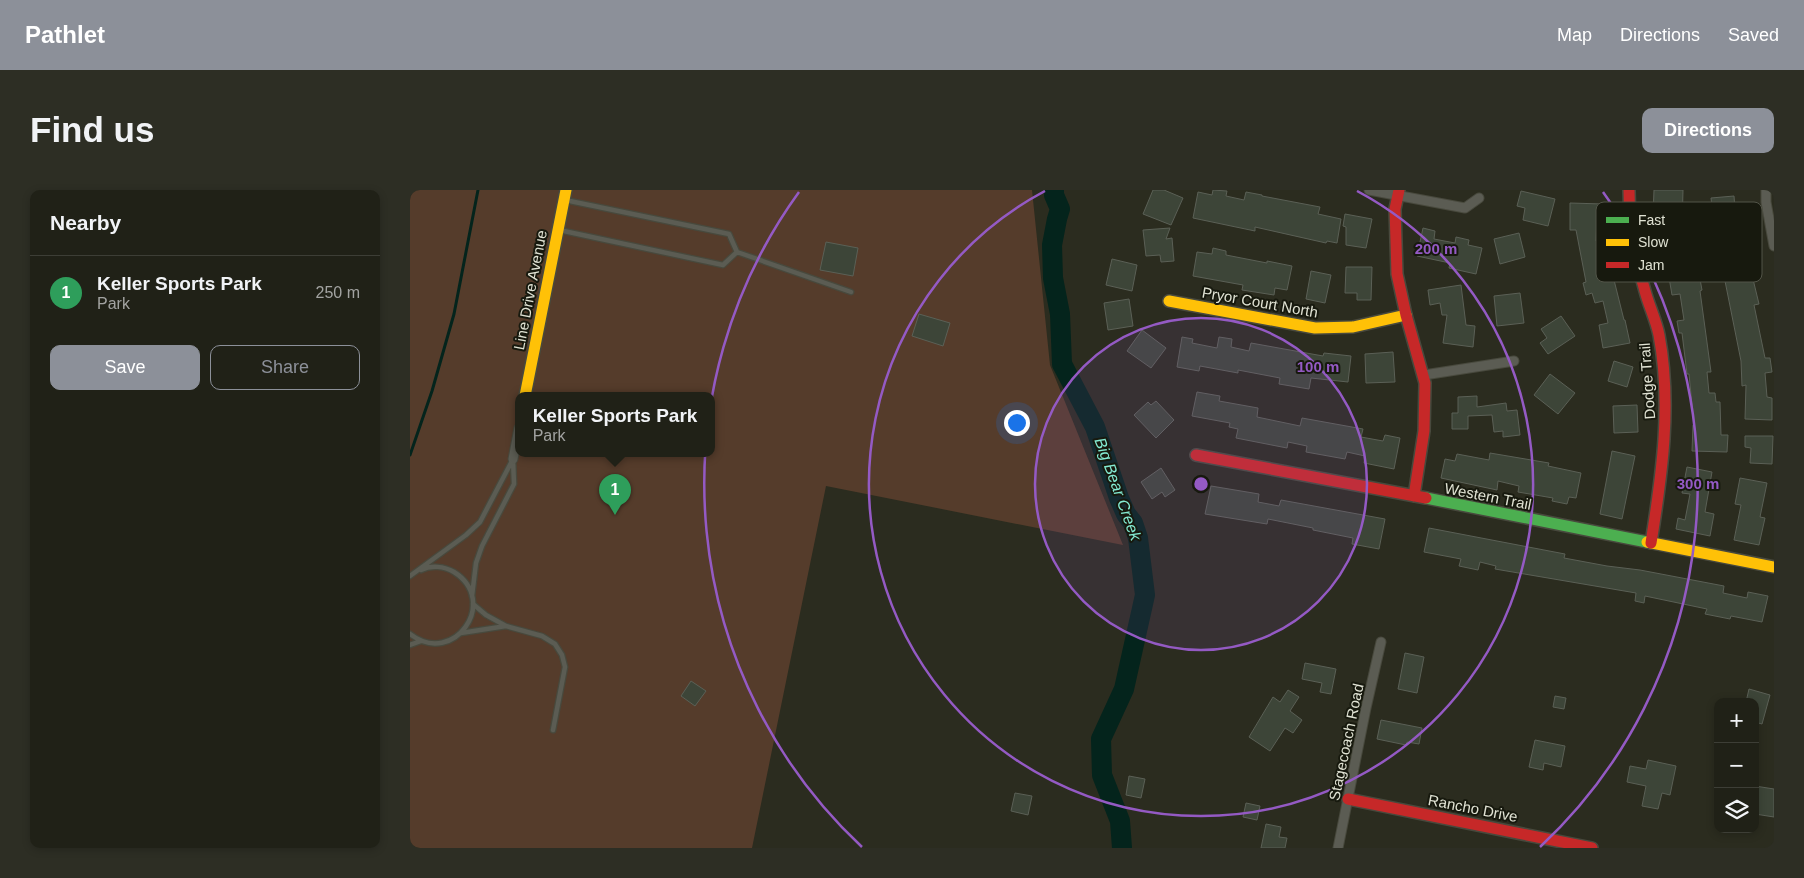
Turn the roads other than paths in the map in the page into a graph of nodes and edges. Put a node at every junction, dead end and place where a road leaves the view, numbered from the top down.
1 (1369, 190) edge
2 (1766, 190) edge
3 (1398, 193) edge
4 (565, 195) edge
5 (1479, 198) dead end
6 (557, 229) junction
7 (1772, 232) edge
8 (1774, 246) edge
9 (737, 252) junction
10 (1642, 282) edge
11 (850, 292) dead end
12 (1169, 302) dead end
13 (1406, 315) junction
14 (1514, 361) dead end
15 (1424, 375) junction
16 (526, 392) edge
17 (515, 449) edge
18 (1196, 455) dead end
19 (513, 459) junction
20 (1414, 496) junction
21 (1651, 543) junction
22 (1774, 567) edge
23 (415, 572) junction
24 (410, 576) edge
25 (472, 596) junction
26 (473, 604) junction
27 (506, 626) junction
28 (461, 633) junction
29 (410, 634) edge
30 (421, 641) junction
31 (1381, 642) dead end
32 (410, 644) edge
33 (553, 730) dead end
34 (1348, 798) junction
35 (1338, 848) edge
36 (1592, 848) edge

1 - 3 street
2 - 7 street
3 - 5 street
3 - 13 street
4 - 6 street, Line Drive Avenue
4 - 9 lane
6 - 9 lane
6 - 16 street, Line Drive Avenue
7 - 8 street
9 - 11 lane
10 - 21 street, Dodge Trail
12 - 13 street, Pryor Court North
13 - 15 street
14 - 15 street
15 - 20 street
17 - 19 street
18 - 20 street, Western Trail
19 - 23 lane
19 - 25 lane
20 - 21 street, Western Trail
21 - 22 street, Western Trail
23 - 24 lane
23 - 25 lane
25 - 26 lane
26 - 27 lane
26 - 28 lane
27 - 28 lane
27 - 33 lane
28 - 30 lane
29 - 30 lane
30 - 32 lane
31 - 34 street, Stagecoach Road
34 - 35 street, Stagecoach Road
34 - 36 street, Rancho Drive

